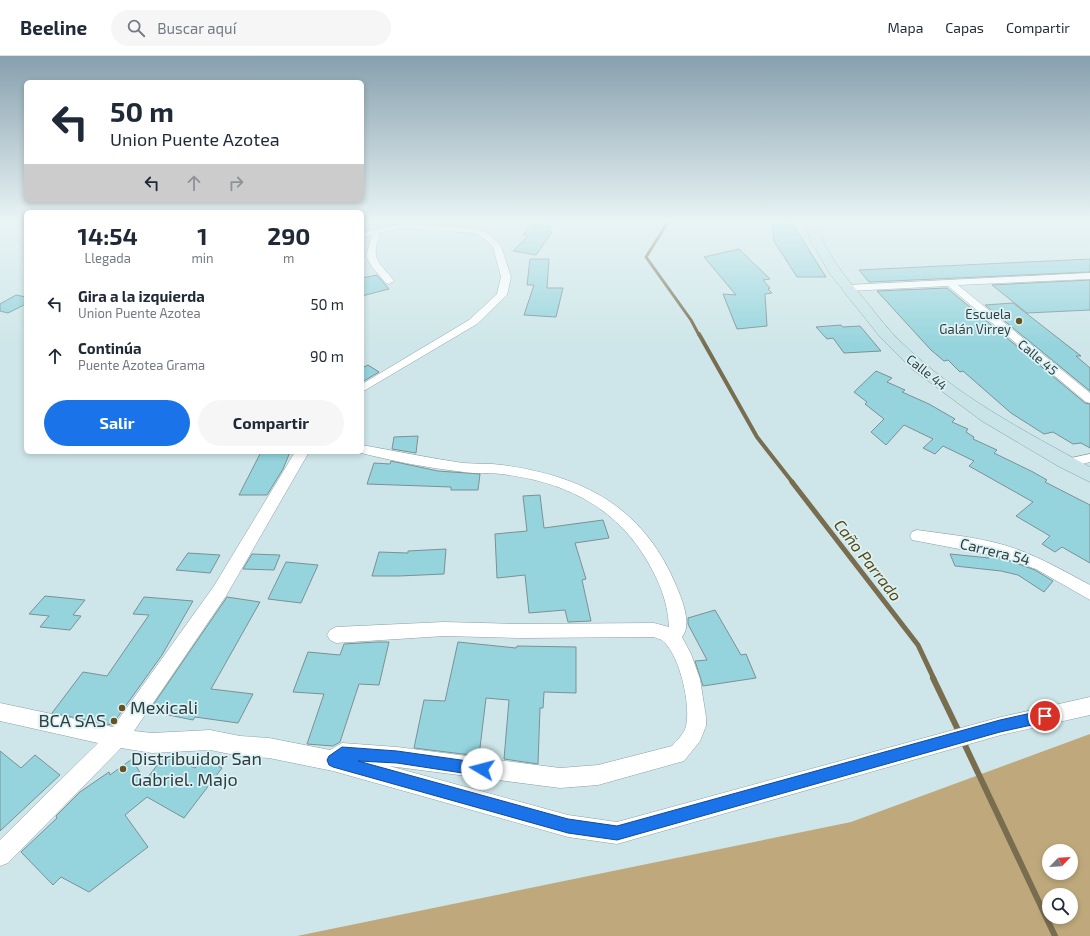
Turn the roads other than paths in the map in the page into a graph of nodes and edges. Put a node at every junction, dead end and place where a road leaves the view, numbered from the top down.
1 (375, 263) edge
2 (502, 263) edge
3 (831, 263) edge
4 (1090, 276) edge
5 (389, 281) dead end
6 (950, 283) junction
7 (848, 288) junction
8 (364, 388) edge
9 (1090, 399) edge
10 (364, 449) edge
11 (301, 454) edge
12 (1090, 458) edge
13 (1067, 463) junction
14 (1090, 475) edge
15 (917, 536) dead end
16 (1090, 593) edge
17 (336, 635) dead end
18 (671, 637) junction
19 (1090, 706) edge
20 (0, 712) edge
21 (117, 738) junction
22 (333, 760) junction
23 (0, 856) edge

1 - 5 street
2 - 8 street
3 - 7 main road, Calle 44
4 - 6 street
6 - 7 street
6 - 9 street, Calle 45
7 - 13 main road, Calle 44
10 - 18 street
11 - 21 street
12 - 13 street
13 - 14 main road, Calle 44
15 - 16 street, Carrera 54
17 - 18 street
18 - 22 street
19 - 22 street
20 - 21 street
21 - 22 street
21 - 23 street

